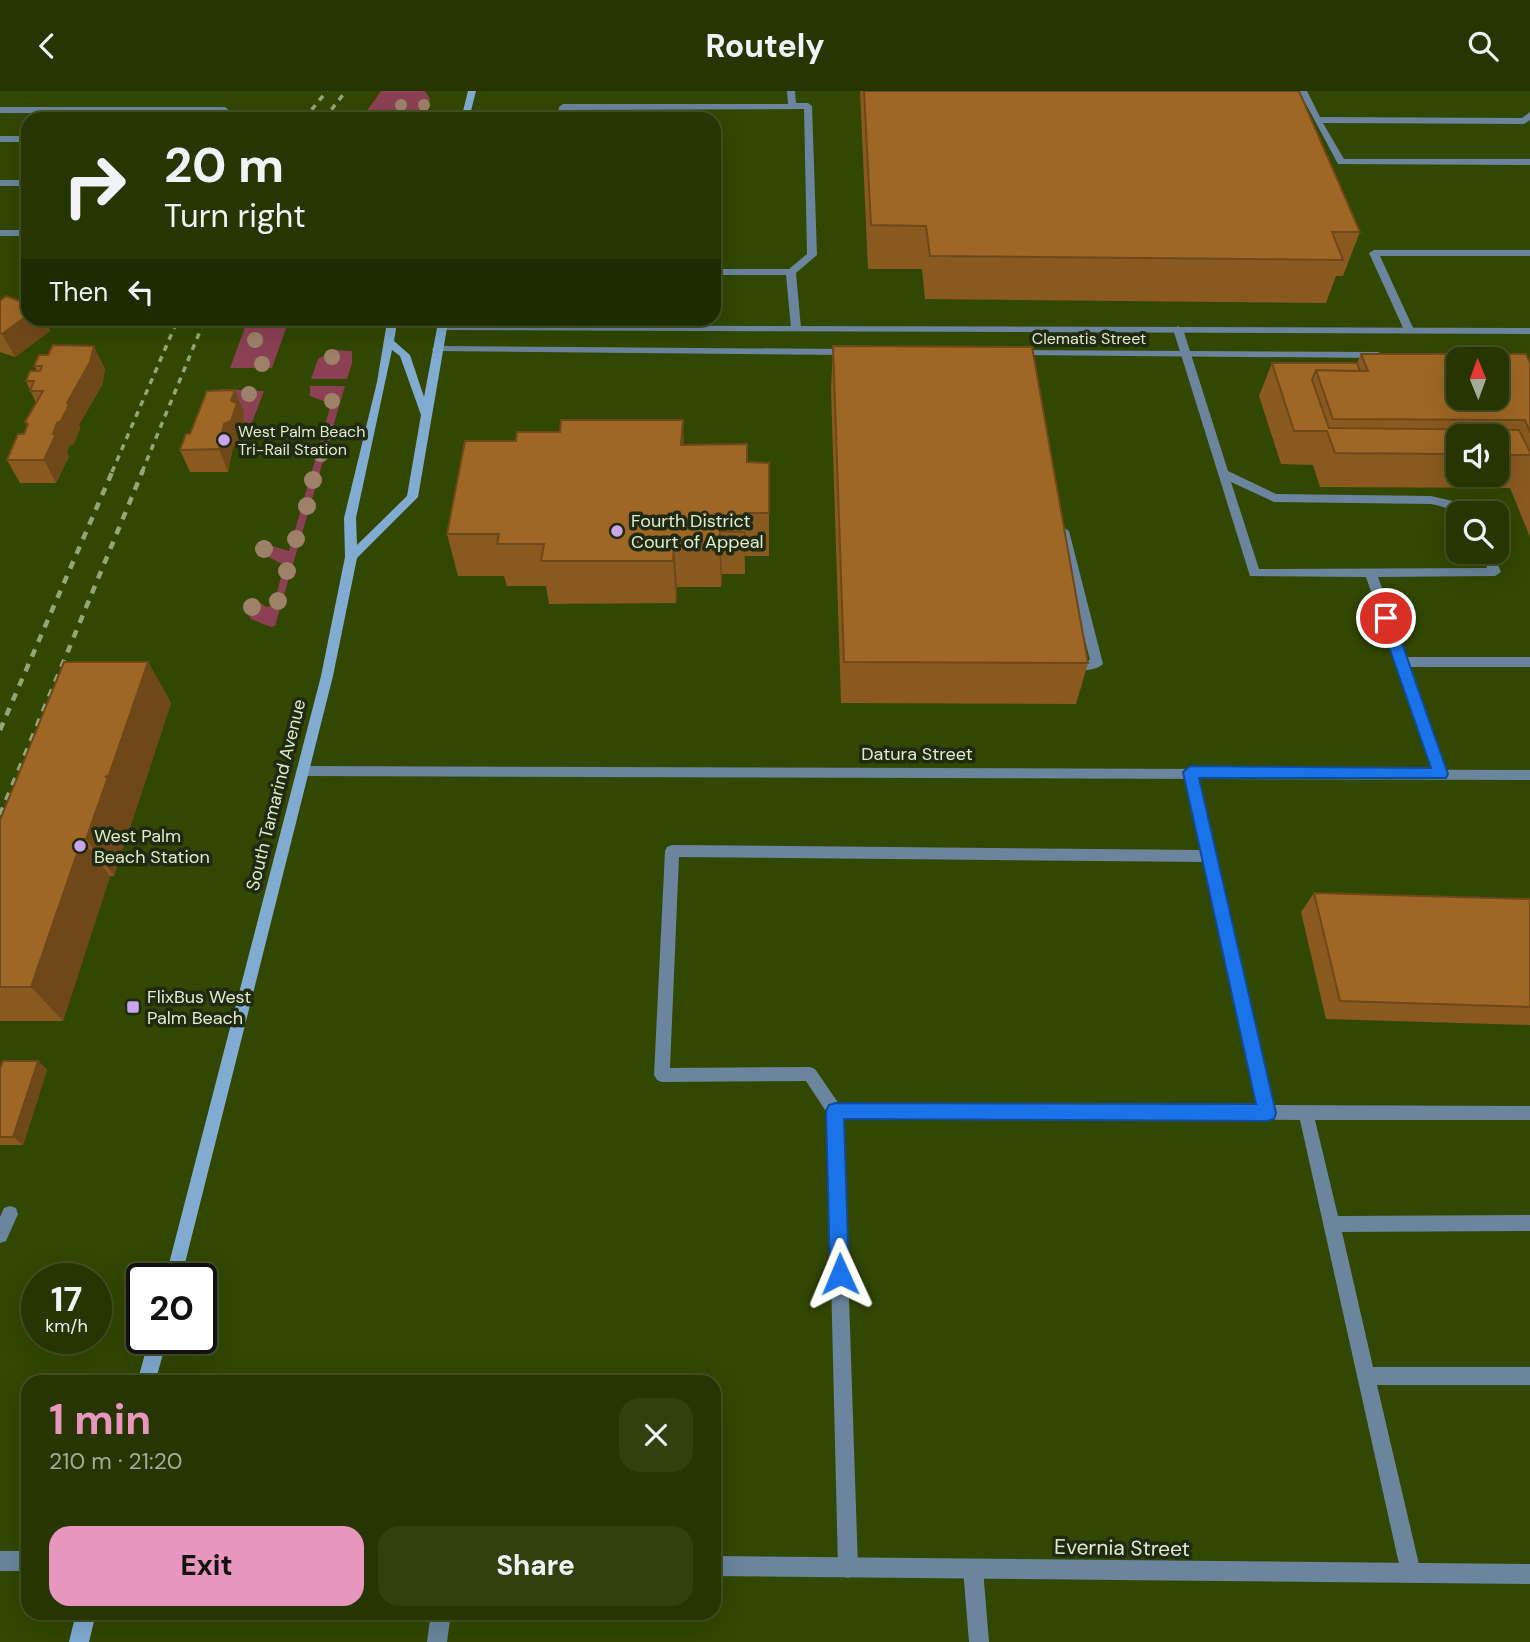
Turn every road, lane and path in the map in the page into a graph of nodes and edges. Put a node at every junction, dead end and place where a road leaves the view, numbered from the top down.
1 (472, 91) edge
2 (791, 91) edge
3 (1303, 91) edge
4 (792, 106) junction
5 (0, 110) edge
6 (57, 112) edge
7 (192, 112) edge
8 (224, 112) edge
9 (467, 112) edge
10 (562, 112) edge
11 (1527, 118) edge
12 (1317, 120) junction
13 (1530, 130) edge
14 (0, 139) edge
15 (21, 139) edge
16 (1530, 162) edge
17 (0, 183) edge
18 (21, 183) edge
19 (0, 233) edge
20 (21, 233) edge
21 (1530, 253) edge
22 (721, 272) edge
23 (791, 272) junction
24 (391, 326) edge
25 (440, 326) edge
26 (654, 326) edge
27 (796, 328) junction
28 (1178, 330) junction
29 (1409, 330) junction
30 (1530, 331) edge
31 (389, 342) junction
32 (438, 349) junction
33 (854, 352) edge
34 (1006, 353) edge
35 (1186, 354) junction
36 (1392, 355) edge
37 (426, 417) junction
38 (1224, 474) junction
39 (1446, 503) edge
40 (1059, 516) edge
41 (351, 557) junction
42 (1492, 564) edge
43 (1371, 573) junction
44 (1401, 662) junction
45 (1530, 662) edge
46 (1069, 665) edge
47 (303, 771) junction
48 (1190, 772) junction
49 (1441, 774) junction
50 (1530, 775) edge
51 (1209, 856) junction
52 (835, 1111) junction
53 (1267, 1113) junction
54 (1306, 1113) junction
55 (1530, 1113) edge
56 (10, 1214) dead end
57 (1530, 1223) edge
58 (1332, 1224) junction
59 (0, 1235) edge
60 (177, 1263) edge
61 (154, 1354) edge
62 (148, 1375) edge
63 (1530, 1375) edge
64 (1367, 1376) junction
65 (0, 1561) edge
66 (21, 1561) edge
67 (721, 1566) edge
68 (848, 1568) junction
69 (973, 1569) junction
70 (1411, 1573) junction
71 (1530, 1574) edge
72 (84, 1620) edge
73 (440, 1620) edge
74 (79, 1642) edge
75 (437, 1642) edge
76 (979, 1642) edge

1 - 9 street
2 - 4 street
3 - 12 street
4 - 10 street
4 - 23 street
5 - 6 street
7 - 8 street
11 - 12 street
11 - 13 street
12 - 16 street
14 - 15 street
17 - 18 street
19 - 20 street
21 - 29 street
22 - 23 street
23 - 27 street
24 - 31 street, South Tamarind Avenue
25 - 32 street
26 - 27 street, Clematis Street
27 - 28 street, Clematis Street
28 - 29 street, Clematis Street
28 - 35 street
29 - 30 street, Clematis Street
31 - 37 street
31 - 41 street, South Tamarind Avenue
32 - 33 street
32 - 37 street
34 - 35 street, Clematis Street
35 - 36 street, Clematis Street
35 - 38 street
37 - 41 street
38 - 39 street
38 - 43 street
40 - 46 street
41 - 47 street, South Tamarind Avenue
42 - 43 street
43 - 44 street
44 - 45 street
44 - 49 street
47 - 48 street, Datura Street
47 - 60 street, South Tamarind Avenue
48 - 49 street, Datura Street
48 - 51 street
49 - 50 street, Datura Street
51 - 52 street
51 - 53 street
52 - 53 street
52 - 68 street
53 - 54 street
54 - 55 street
54 - 58 street
56 - 59 street
57 - 58 street
58 - 64 street
61 - 62 street
63 - 64 street
64 - 70 street
65 - 66 street
67 - 68 street, Evernia Street
68 - 69 street, Evernia Street
69 - 70 street, Evernia Street
69 - 76 street
70 - 71 street, Evernia Street
72 - 74 street
73 - 75 street

